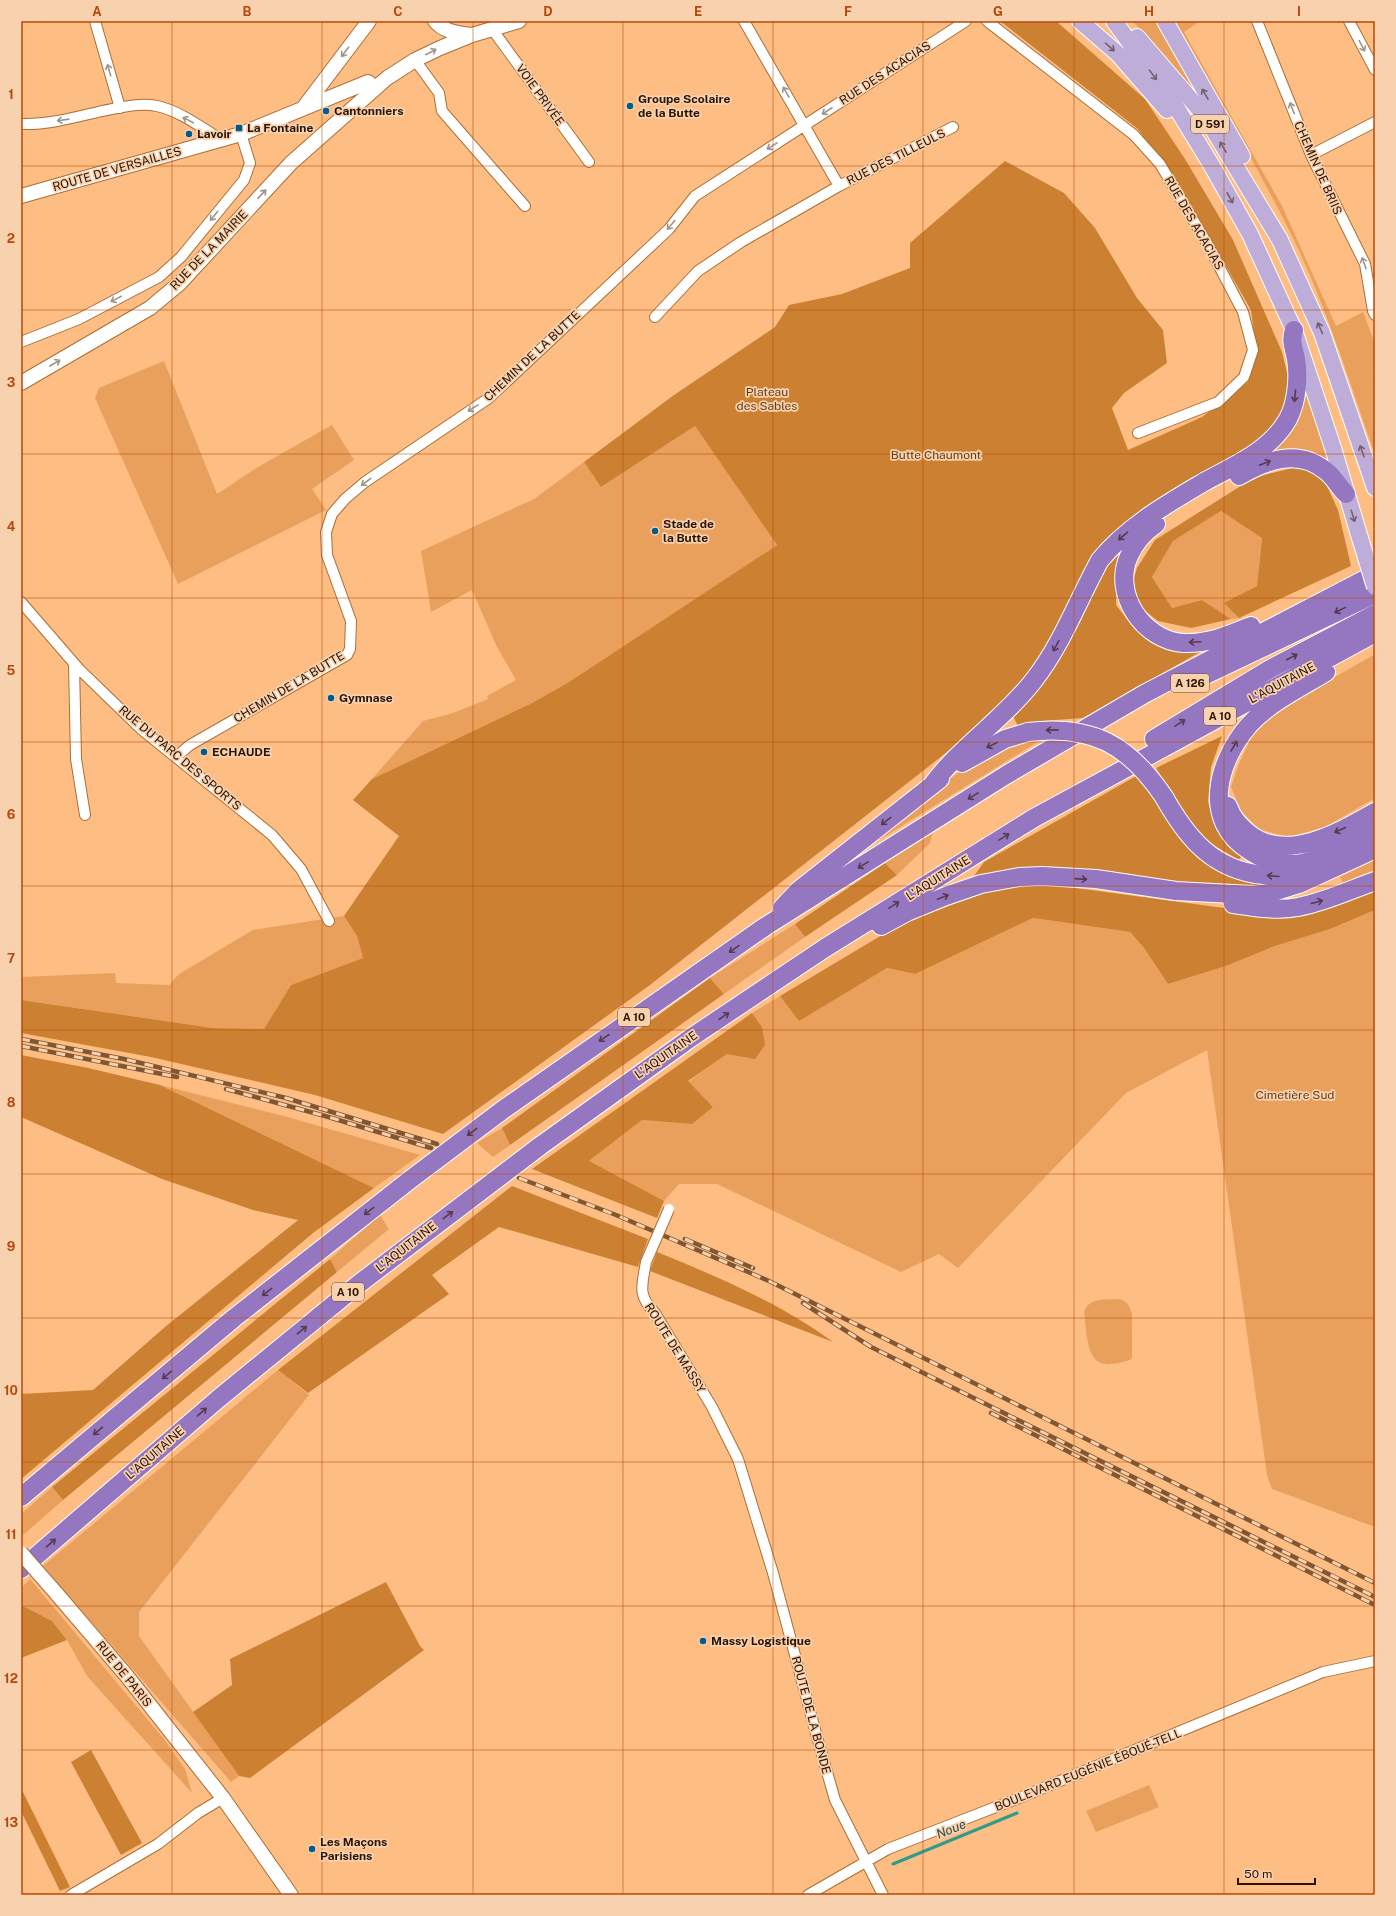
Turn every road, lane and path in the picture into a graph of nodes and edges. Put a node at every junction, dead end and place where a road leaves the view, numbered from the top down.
1 (95, 21) edge
2 (369, 21) edge
3 (435, 21) edge
4 (519, 21) edge
5 (744, 21) edge
6 (966, 21) edge
7 (987, 21) edge
8 (1080, 21) edge
9 (1114, 21) edge
10 (1123, 21) edge
11 (1164, 21) edge
12 (1257, 21) edge
13 (1349, 21) edge
14 (492, 29) junction
15 (472, 35) junction
16 (415, 60) junction
17 (1375, 70) edge
18 (375, 88) junction
19 (120, 108) junction
20 (304, 108) junction
21 (1375, 122) edge
22 (21, 124) edge
23 (806, 125) junction
24 (953, 127) dead end
25 (241, 134) junction
26 (222, 140) junction
27 (1203, 152) junction
28 (1311, 156) junction
29 (589, 162) dead end
30 (839, 186) junction
31 (21, 196) edge
32 (525, 206) dead end
33 (1280, 240) junction
34 (1375, 314) edge
35 (655, 317) dead end
36 (1294, 330) junction
37 (21, 342) edge
38 (21, 382) edge
39 (1138, 433) dead end
40 (1375, 488) edge
41 (1346, 494) junction
42 (1375, 574) edge
43 (1375, 587) edge
44 (1375, 594) edge
45 (21, 602) edge
46 (1302, 612) junction
47 (1375, 614) edge
48 (1375, 633) edge
49 (1375, 643) edge
50 (74, 664) junction
51 (176, 757) junction
52 (1006, 775) junction
53 (1221, 783) junction
54 (932, 785) junction
55 (1066, 800) junction
56 (1375, 812) edge
57 (85, 815) dead end
58 (1375, 832) edge
59 (1359, 840) junction
60 (1375, 849) edge
61 (1375, 880) edge
62 (1176, 891) junction
63 (329, 921) dead end
64 (766, 926) junction
65 (825, 948) junction
66 (668, 1209) dead end
67 (738, 1459) joint
68 (21, 1497) edge
69 (21, 1553) edge
70 (21, 1568) edge
71 (1375, 1662) edge
72 (223, 1798) junction
73 (865, 1861) junction
74 (71, 1895) edge
75 (291, 1895) edge
76 (808, 1895) edge
77 (883, 1895) edge

19 -> 1 street
2 -> 20 main road
3 - 15 main road
4 - 14 main road
23 -> 5 street
6 -> 23 street, RUE DES ACACIAS
7 - 39 street, RUE DES ACACIAS
8 -> 27 main road
9 -> 27 main road, D 591
33 -> 10 main road, D 591
33 -> 11 main road
28 -> 12 street, CHEMIN DE BRIIS
13 -> 17 street
14 - 15 main road
14 - 29 street, VOIE PRIVÉE
16 -> 15 main road
16 - 18 main road
16 - 32 street
18 - 20 main road, ROUTE DE VERSAILLES
38 -> 18 main road, RUE DE LA MAIRIE
19 -> 22 street
26 -> 19 street
20 - 25 main road, ROUTE DE VERSAILLES
21 - 28 street
23 - 30 street
23 -> 51 street, CHEMIN DE LA BUTTE
24 - 30 street, RUE DES TILLEULS
25 - 26 main road, ROUTE DE VERSAILLES
25 -> 37 street
26 - 31 main road, ROUTE DE VERSAILLES
27 -> 36 main road, D 591
34 -> 28 street, CHEMIN DE BRIIS
30 - 35 street, RUE DES TILLEULS
40 -> 33 main road, D 591
36 - 41 main road, D 591
36 -> 54 highway
41 -> 43 main road, D 591, bridge
46 -> 41 highway
42 - 46 highway, A 10
44 -> 52 highway, A 126
45 - 50 street, RUE DU PARC DES SPORTS
46 - 52 highway, A 10
55 -> 47 highway, A 126
48 - 55 highway, L'AQUITAINE / A 10
53 -> 49 highway
50 - 51 street, RUE DU PARC DES SPORTS
50 - 57 street
51 - 63 street, RUE DU PARC DES SPORTS
52 -> 64 highway, A 10
56 -> 53 highway
53 - 59 highway
59 -> 54 highway, bridge
54 -> 64 highway
65 -> 55 highway, L'AQUITAINE / A 10
58 - 59 highway
60 - 62 highway
62 -> 61 highway
65 -> 62 highway
64 -> 68 highway, A 10
70 -> 65 highway, L'AQUITAINE / A 10
66 - 67 street, ROUTE DE MASSY, bridge
67 - 73 street, ROUTE DE LA BONDE
69 - 72 main road, RUE DE PARIS, bridge
71 - 73 street, BOULEVARD EUGÉNIE ÉBOUÉ-TELL
72 - 74 street
72 - 75 main road, RUE DE PARIS
73 - 76 street, BOULEVARD EUGÉNIE ÉBOUÉ-TELL
73 - 77 street, ROUTE DE LA BONDE

